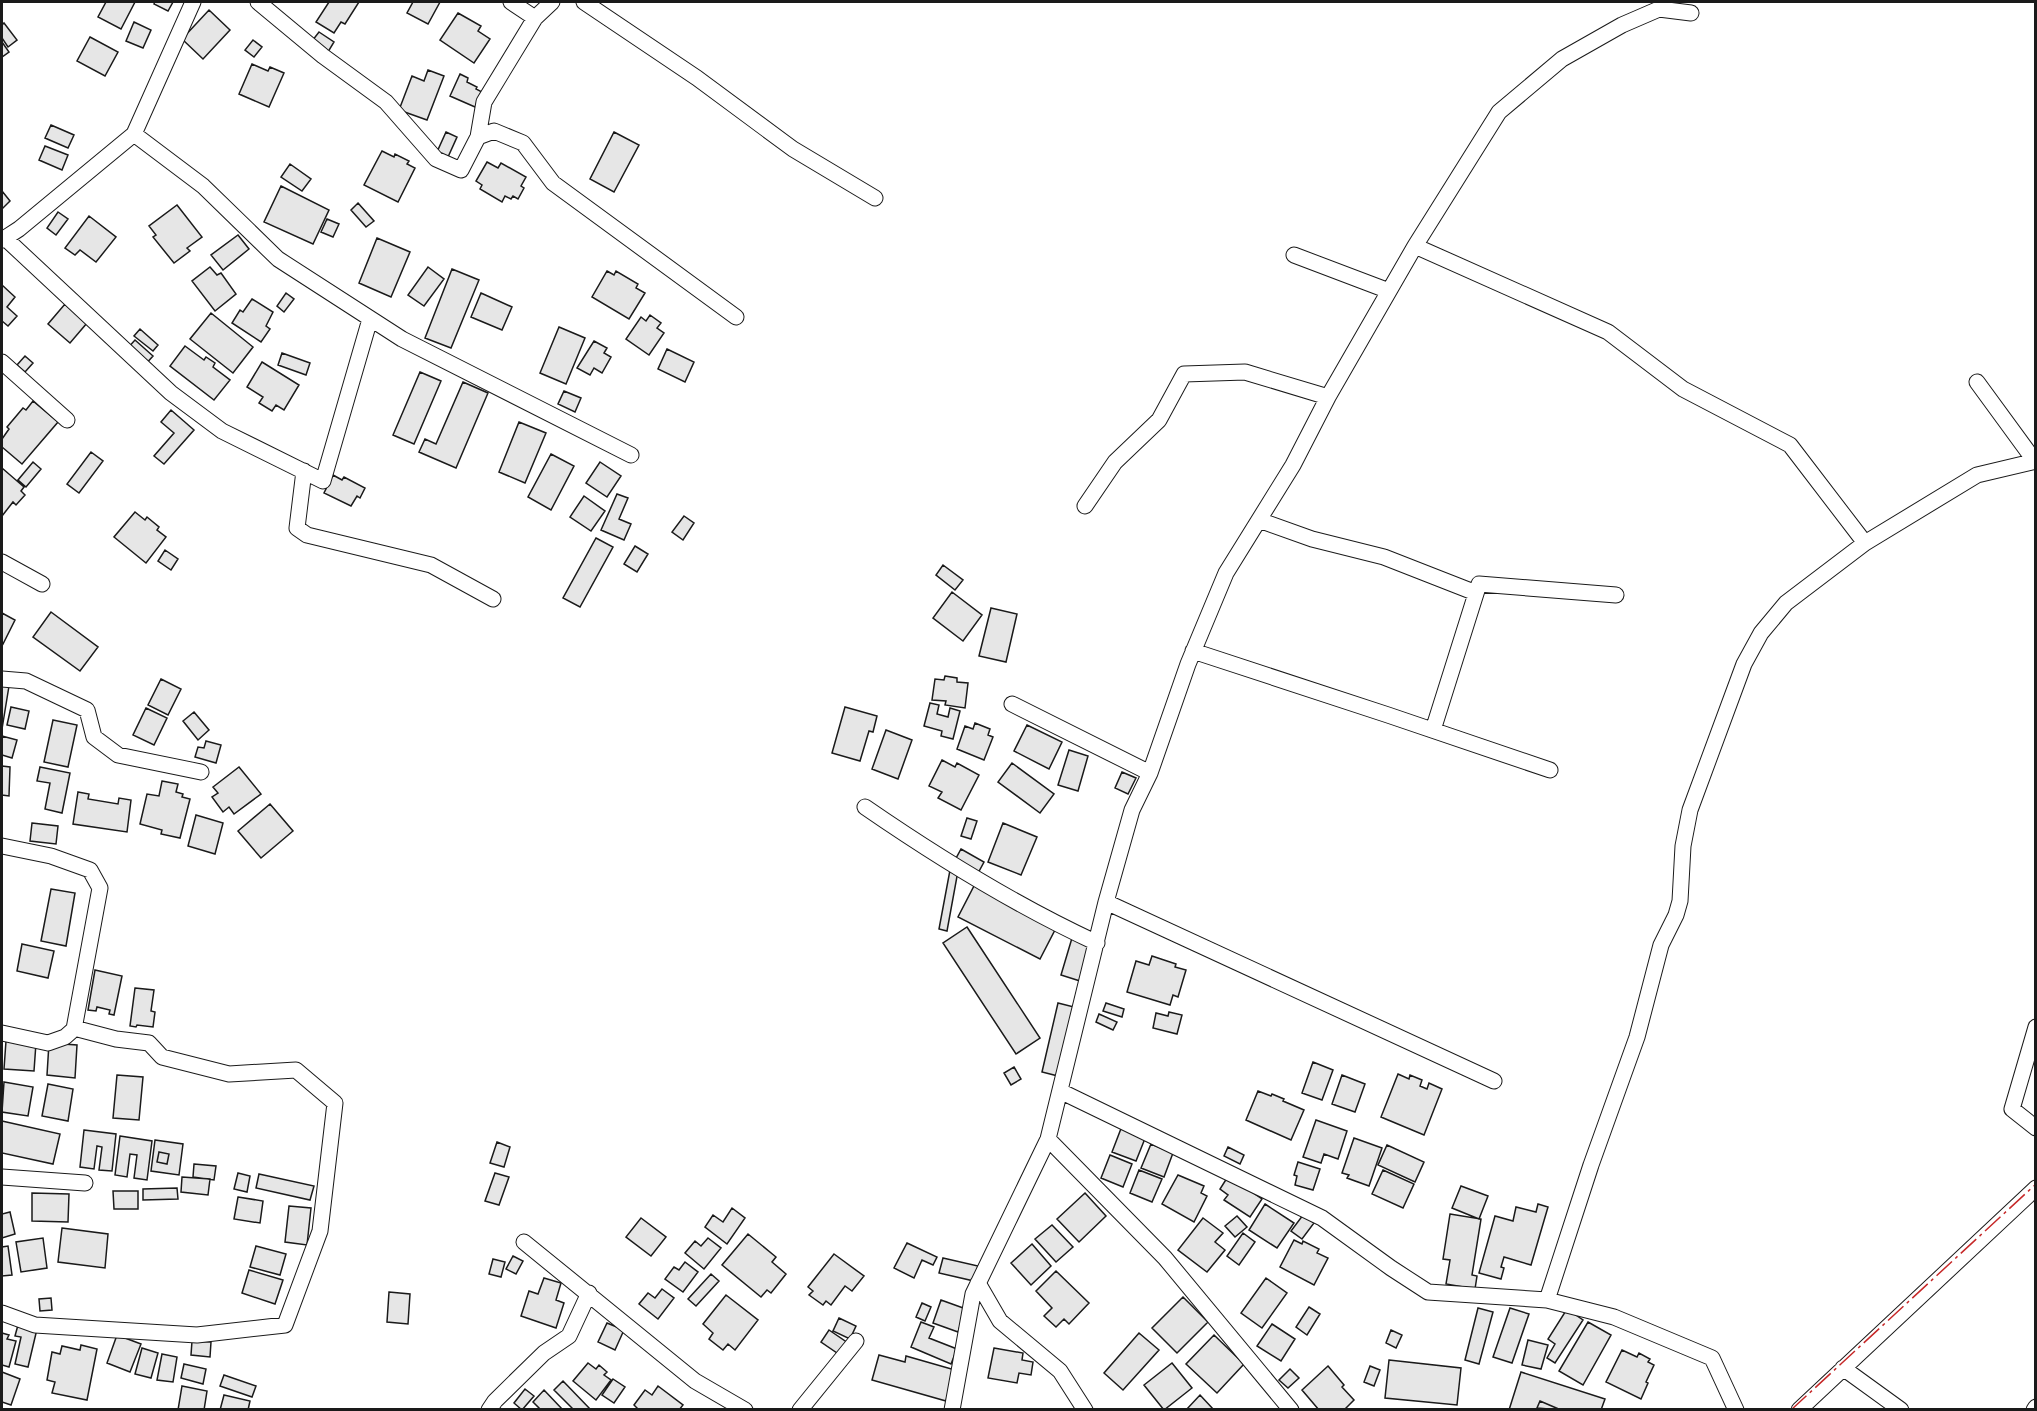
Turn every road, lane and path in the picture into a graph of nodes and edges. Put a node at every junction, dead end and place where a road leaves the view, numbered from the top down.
1 (193, 2) edge
2 (258, 2) edge
3 (511, 2) edge
4 (552, 2) edge
5 (584, 2) edge
6 (1692, 13) dead end
7 (535, 18) junction
8 (134, 134) junction
9 (478, 137) junction
10 (875, 198) dead end
11 (3, 239) edge
12 (1415, 246) junction
13 (1294, 255) dead end
14 (1389, 291) junction
15 (735, 317) dead end
16 (370, 319) junction
17 (2, 363) edge
18 (1977, 382) dead end
19 (1328, 397) junction
20 (67, 420) dead end
21 (631, 455) dead end
22 (2035, 461) edge
23 (304, 471) junction
24 (1085, 506) dead end
25 (1259, 520) junction
26 (1865, 543) junction
27 (2, 562) edge
28 (42, 584) dead end
29 (1476, 592) junction
30 (1616, 595) dead end
31 (493, 599) dead end
32 (1193, 651) junction
33 (2, 680) edge
34 (1012, 704) dead end
35 (1433, 730) junction
36 (1550, 770) dead end
37 (201, 772) dead end
38 (1150, 773) junction
39 (865, 807) dead end
40 (2, 846) edge
41 (1106, 902) junction
42 (1097, 943) junction
43 (2036, 1027) edge
44 (74, 1028) junction
45 (2, 1033) edge
46 (1494, 1081) dead end
47 (1060, 1091) junction
48 (2036, 1128) edge
49 (1048, 1139) junction
50 (2, 1177) edge
51 (85, 1183) dead end
52 (2036, 1188) edge
53 (524, 1242) dead end
54 (978, 1282) junction
55 (588, 1293) junction
56 (1547, 1300) junction
57 (970, 1309) junction
58 (2, 1313) edge
59 (1000, 1321) junction
60 (856, 1341) dead end
61 (1843, 1368) junction
62 (489, 1410) edge
63 (745, 1410) edge
64 (801, 1410) edge
65 (952, 1410) edge
66 (1085, 1410) edge
67 (1291, 1410) edge
68 (1736, 1410) edge
69 (1799, 1410) edge
70 (1901, 1410) edge

1 - 8 street
2 - 9 street
3 - 7 street
4 - 7 street
5 - 10 street
6 - 12 street
7 - 9 street
8 - 11 street
8 - 16 street
9 - 15 street
11 - 23 street
12 - 14 street
12 - 26 street
13 - 14 street
14 - 19 street
16 - 21 street
16 - 23 street
17 - 20 street
18 - 22 street
19 - 24 street
19 - 25 street
22 - 26 street
23 - 31 street
25 - 29 street
25 - 32 street
26 - 56 street
27 - 28 street
29 - 30 street
29 - 35 street
32 - 35 street
32 - 38 street
33 - 37 street
34 - 38 street
35 - 36 street
38 - 41 street
39 - 42 street
40 - 44 street
41 - 42 street
41 - 46 street
42 - 47 street
43 - 48 street
44 - 45 street
44 - 58 street
47 - 49 street
47 - 56 street
49 - 54 street
49 - 67 street
50 - 51 street
52 - 61 street
53 - 55 street
54 - 57 street
54 - 59 street
55 - 62 street
55 - 63 street
56 - 68 street
57 - 59 street
57 - 65 street
59 - 66 street
60 - 64 street
61 - 69 street
61 - 70 street

